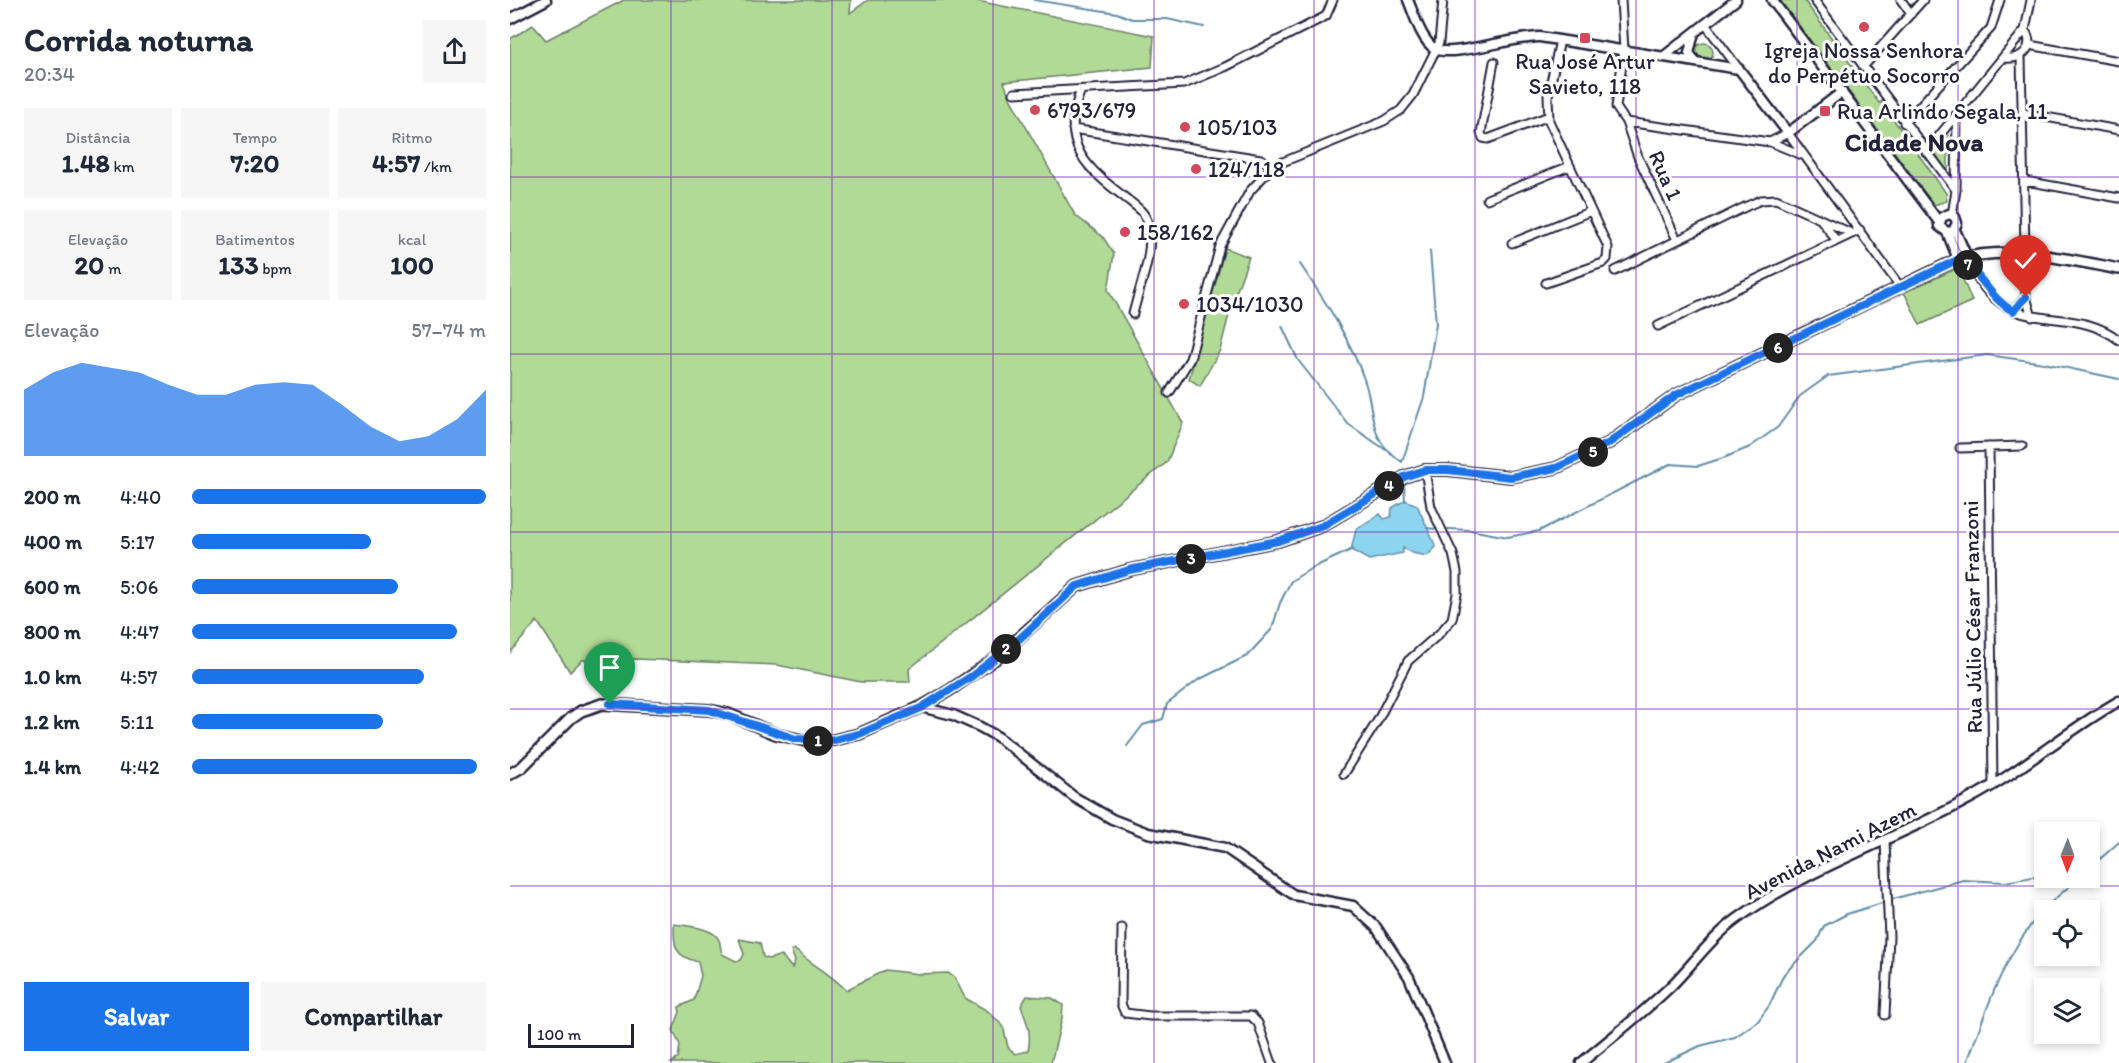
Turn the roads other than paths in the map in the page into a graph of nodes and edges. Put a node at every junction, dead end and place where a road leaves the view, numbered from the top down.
1 (546, 0) edge
2 (1333, 0) edge
3 (1408, 0) edge
4 (1443, 0) edge
5 (1621, 0) edge
6 (1736, 0) edge
7 (1772, 0) edge
8 (1814, 0) edge
9 (1901, 0) edge
10 (1923, 0) edge
11 (2000, 0) edge
12 (2031, 0) edge
13 (532, 3) edge
14 (1911, 14) junction
15 (510, 20) edge
16 (1705, 24) junction
17 (2025, 30) junction
18 (1694, 33) junction
19 (1560, 40) junction
20 (2029, 45) junction
21 (1439, 50) junction
22 (1624, 50) junction
23 (1663, 57) junction
24 (2021, 57) junction
25 (2004, 58) junction
26 (2119, 61) edge
27 (1494, 62) dead end
28 (1697, 63) junction
29 (1863, 66) junction
30 (1739, 69) junction
31 (1080, 90) junction
32 (1842, 92) junction
33 (1014, 93) dead end
34 (2024, 113) junction
35 (1957, 115) junction
36 (1549, 116) junction
37 (1626, 123) junction
38 (1904, 123) junction
39 (1073, 129) junction
40 (2119, 130) edge
41 (1788, 133) junction
42 (1770, 142) junction
43 (1926, 152) junction
44 (1806, 158) junction
45 (1273, 166) junction
46 (1570, 166) junction
47 (2025, 181) junction
48 (1956, 190) junction
49 (2119, 198) edge
50 (1486, 199) dead end
51 (1591, 211) junction
52 (1952, 215) junction
53 (1821, 220) junction
54 (1939, 222) junction
55 (1860, 230) junction
56 (1951, 231) junction
57 (1851, 233) junction
58 (1677, 240) junction
59 (1836, 240) junction
60 (1512, 243) dead end
61 (2025, 253) junction
62 (1963, 258) junction
63 (2119, 269) edge
64 (1615, 271) dead end
65 (1546, 283) dead end
66 (1901, 288) junction
67 (2026, 297) junction
68 (2013, 311) junction
69 (1133, 314) dead end
70 (2032, 316) junction
71 (1658, 326) dead end
72 (2119, 340) edge
73 (1169, 393) dead end
74 (2022, 446) dead end
75 (1989, 447) junction
76 (1960, 448) dead end
77 (1425, 470) junction
78 (2119, 701) edge
79 (921, 708) junction
80 (510, 774) edge
81 (1344, 774) dead end
82 (1993, 786) junction
83 (1885, 841) junction
84 (1122, 928) dead end
85 (1885, 1015) dead end
86 (1272, 1063) edge
87 (1445, 1063) edge
88 (1581, 1063) edge

1 - 13 street
2 - 31 street
3 - 21 street
4 - 21 street
5 - 22 street, Rua 1
6 - 16 street
7 - 32 street
8 - 29 street
9 - 14 street
10 - 14 street
11 - 38 street
12 - 17 street
13 - 15 street
14 - 29 street
16 - 18 street
16 - 30 street
17 - 20 street
17 - 25 street
18 - 23 street
18 - 28 street
19 - 21 street
19 - 22 street
19 - 36 street
20 - 24 street
20 - 26 street
21 - 45 street
22 - 23 street
22 - 37 street, Rua 1
23 - 28 street
24 - 25 street
24 - 34 street
25 - 35 street
27 - 36 street
28 - 30 street
29 - 38 street
30 - 41 street
31 - 33 street
31 - 39 street
32 - 41 street
32 - 54 street
34 - 40 street
34 - 47 street
35 - 43 street
35 - 48 street
36 - 46 street
37 - 42 street
37 - 58 street, Rua 1
38 - 43 street
39 - 45 street
39 - 69 street
41 - 42 street
41 - 44 street
42 - 44 street
43 - 48 street
44 - 55 street
45 - 73 street
46 - 50 street
46 - 51 street
47 - 49 street
47 - 61 street
48 - 52 street
51 - 60 street
51 - 65 street
52 - 54 street
52 - 56 street
53 - 57 street
53 - 58 street
53 - 59 street
54 - 56 street
55 - 57 street
55 - 66 street
56 - 62 street
57 - 59 street
58 - 64 street
59 - 71 street
61 - 62 main road
61 - 63 main road
61 - 67 street
62 - 66 main road
62 - 68 street
66 - 77 main road
67 - 68 street
67 - 70 street
68 - 70 street
70 - 72 street
74 - 75 street
75 - 76 street
75 - 82 street, Rua Júlio César Franzoni
77 - 79 main road
77 - 81 street
78 - 82 street, Avenida Nami Azem
79 - 80 main road
79 - 87 street
82 - 83 street, Avenida Nami Azem
83 - 85 street
83 - 88 street, Avenida Nami Azem
84 - 86 street

